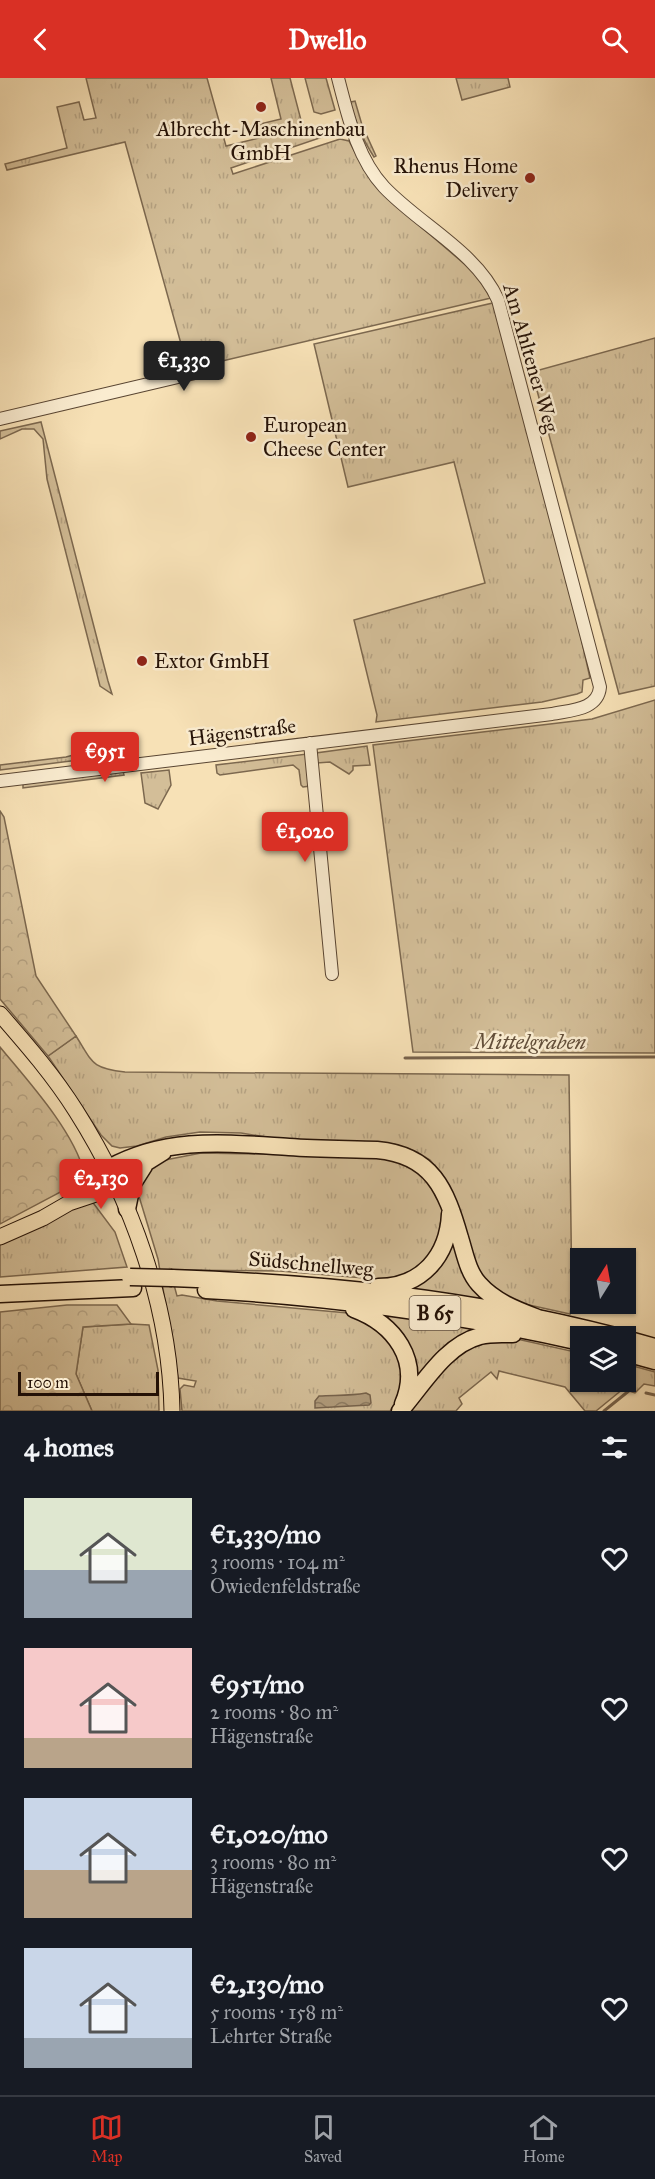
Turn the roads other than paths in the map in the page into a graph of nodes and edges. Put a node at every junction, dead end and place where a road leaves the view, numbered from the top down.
1 (338, 78) edge
2 (195, 373) dead end
3 (0, 419) edge
4 (598, 698) joint
5 (310, 743) junction
6 (0, 781) edge
7 (332, 974) dead end
8 (0, 1014) edge
9 (171, 1147) junction
10 (145, 1164) junction
11 (112, 1175) junction
12 (128, 1209) junction
13 (450, 1210) junction
14 (0, 1237) edge
15 (132, 1283) junction
16 (174, 1283) junction
17 (0, 1284) edge
18 (348, 1288) junction
19 (0, 1294) edge
20 (328, 1299) junction
21 (540, 1326) junction
22 (570, 1330) edge
23 (570, 1338) edge
24 (636, 1342) edge
25 (655, 1347) edge
26 (636, 1356) edge
27 (655, 1361) edge
28 (400, 1410) edge
29 (172, 1411) edge

1 - 4 street, Am Ahltener Weg
2 - 3 street
4 - 5 street, Hägenstraße
5 - 6 street, Hägenstraße
5 - 7 street, Hägenstraße
8 - 11 main road
9 - 10 highway
9 - 11 highway
9 - 13 highway
10 - 11 highway
10 - 12 highway
11 - 12 main road
11 - 14 main road
12 - 29 main road
13 - 18 highway
13 - 21 highway
15 - 16 highway, Südschnellweg / B 65, bridge
15 - 17 highway, Südschnellweg / B 65
15 - 19 highway, Südschnellweg / B 65
16 - 18 highway, Südschnellweg / B 65
16 - 20 highway, Südschnellweg / B 65
18 - 21 highway, Südschnellweg / B 65
20 - 21 highway, Südschnellweg / B 65
20 - 28 highway
21 - 22 highway, Südschnellweg / B 65
21 - 23 highway, Südschnellweg / B 65
21 - 28 highway
24 - 25 highway
26 - 27 highway

